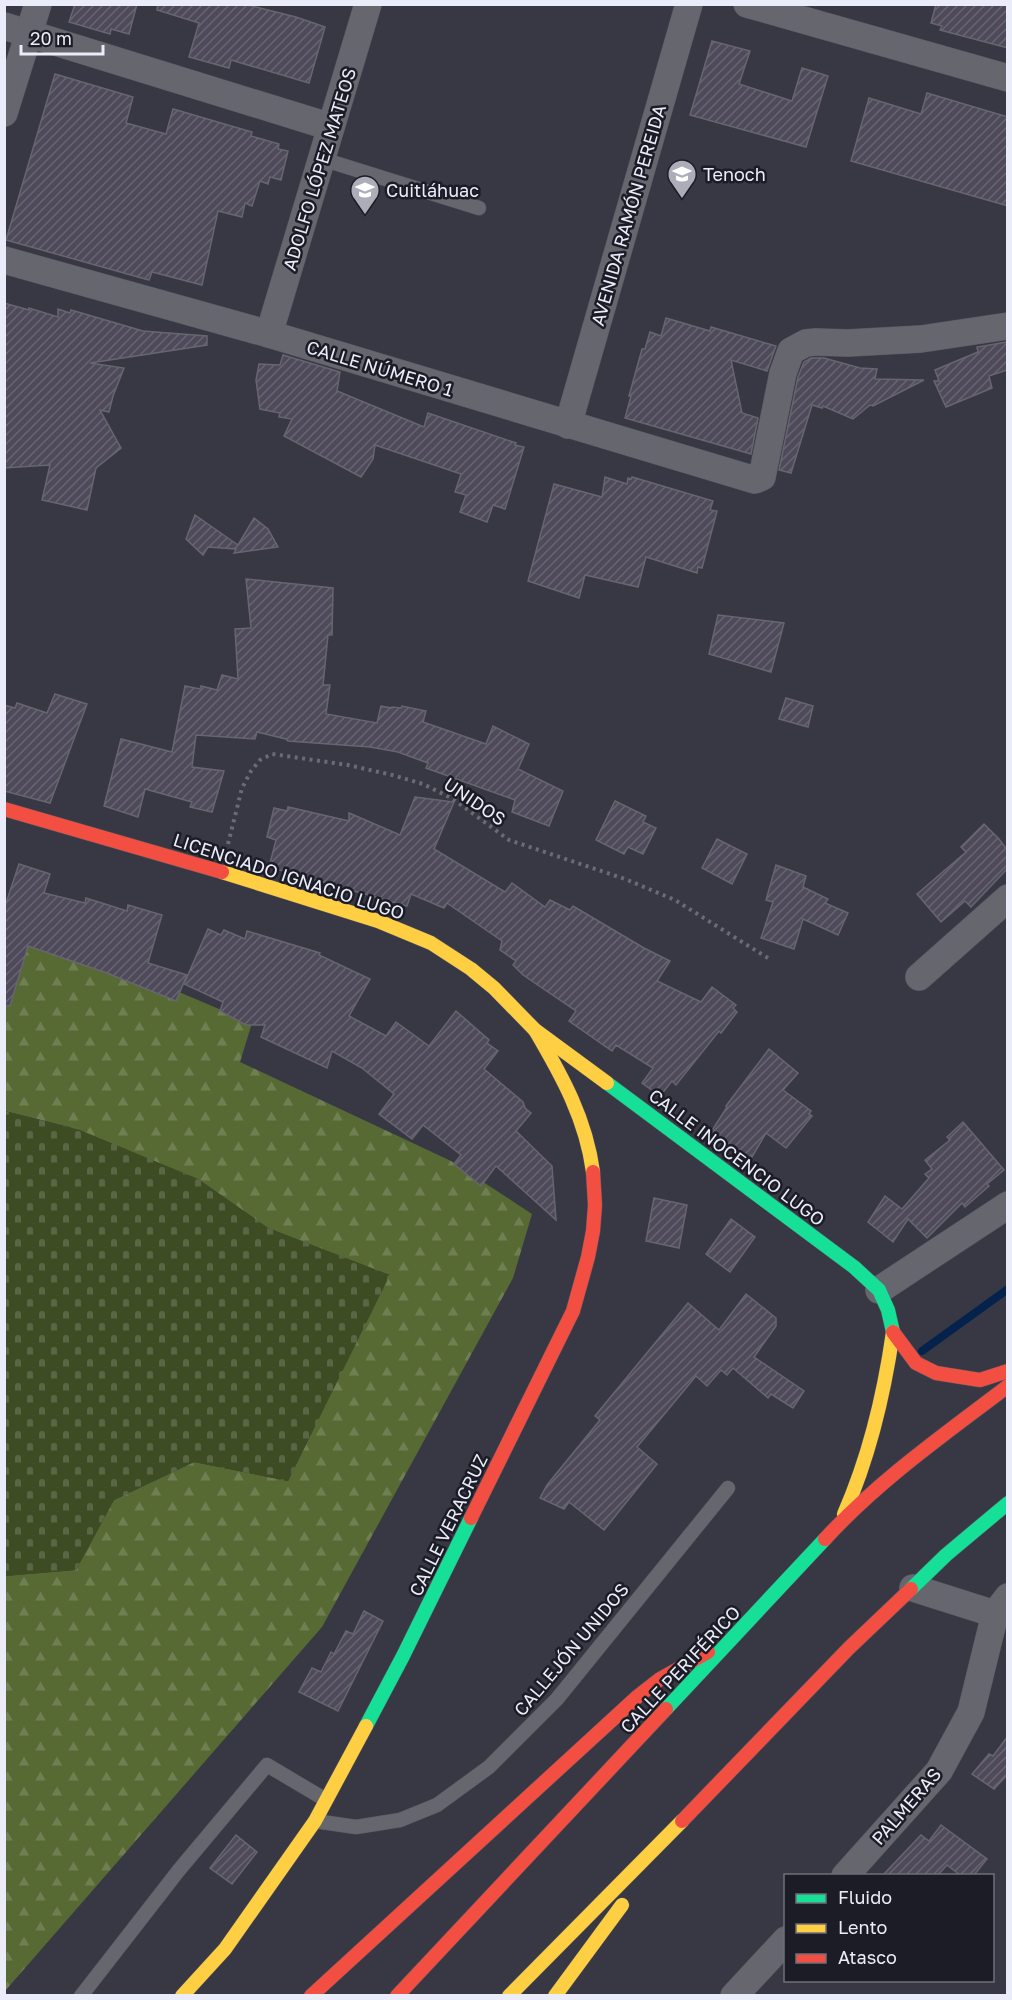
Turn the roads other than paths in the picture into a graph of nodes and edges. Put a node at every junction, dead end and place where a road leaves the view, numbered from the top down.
1 (38, 4) edge
2 (368, 4) edge
3 (688, 4) edge
4 (747, 4) edge
5 (17, 30) edge
6 (1008, 78) edge
7 (4, 113) edge
8 (332, 127) junction
9 (322, 159) junction
10 (479, 208) dead end
11 (4, 260) edge
12 (1008, 326) edge
13 (270, 334) junction
14 (568, 426) junction
15 (4, 809) edge
16 (1008, 897) edge
17 (919, 977) dead end
18 (535, 1030) junction
19 (1008, 1205) edge
20 (879, 1290) junction
21 (893, 1332) junction
22 (1008, 1371) edge
23 (1008, 1386) edge
24 (728, 1488) dead end
25 (1008, 1503) edge
26 (840, 1522) junction
27 (913, 1588) junction
28 (1003, 1609) edge
29 (734, 1638) junction
30 (326, 1800) junction
31 (703, 1800) junction
32 (315, 1821) junction
33 (845, 1874) edge
34 (784, 1942) edge
35 (81, 1995) edge
36 (182, 1995) edge
37 (311, 1995) edge
38 (397, 1995) edge
39 (509, 1995) edge
40 (555, 1995) edge
41 (734, 1995) edge

1 - 5 street
2 - 8 street, ADOLFO LÓPEZ MATEOS
3 - 14 street, AVENIDA RAMÓN PEREIDA
4 - 6 street
5 - 7 street
5 - 8 street
8 - 9 street, ADOLFO LÓPEZ MATEOS
9 - 10 lane
9 - 13 street, ADOLFO LÓPEZ MATEOS
11 - 13 street, CALLE NÚMERO 1
12 - 14 street, CALLE NÚMERO 1
13 - 14 street, CALLE NÚMERO 1
15 - 18 main road, LICENCIADO IGNACIO LUGO
16 - 17 street
18 - 20 main road, CALLE INOCENCIO LUGO
18 - 30 main road, CALLE VERACRUZ
19 - 20 street
20 - 21 main road, CALLE INOCENCIO LUGO
21 - 22 main road
21 - 26 main road
23 - 26 main road, CALLE PERIFÉRICO
24 - 32 lane, CALLEJÓN UNIDOS
25 - 27 main road
26 - 29 main road, CALLE PERIFÉRICO
27 - 28 street
27 - 31 main road
28 - 33 street, PALMERAS
29 - 37 main road
29 - 38 main road, CALLE PERIFÉRICO
30 - 32 main road, CALLE VERACRUZ
30 - 35 lane
31 - 39 main road
31 - 40 main road
32 - 36 main road, CALLE VERACRUZ
34 - 41 street

